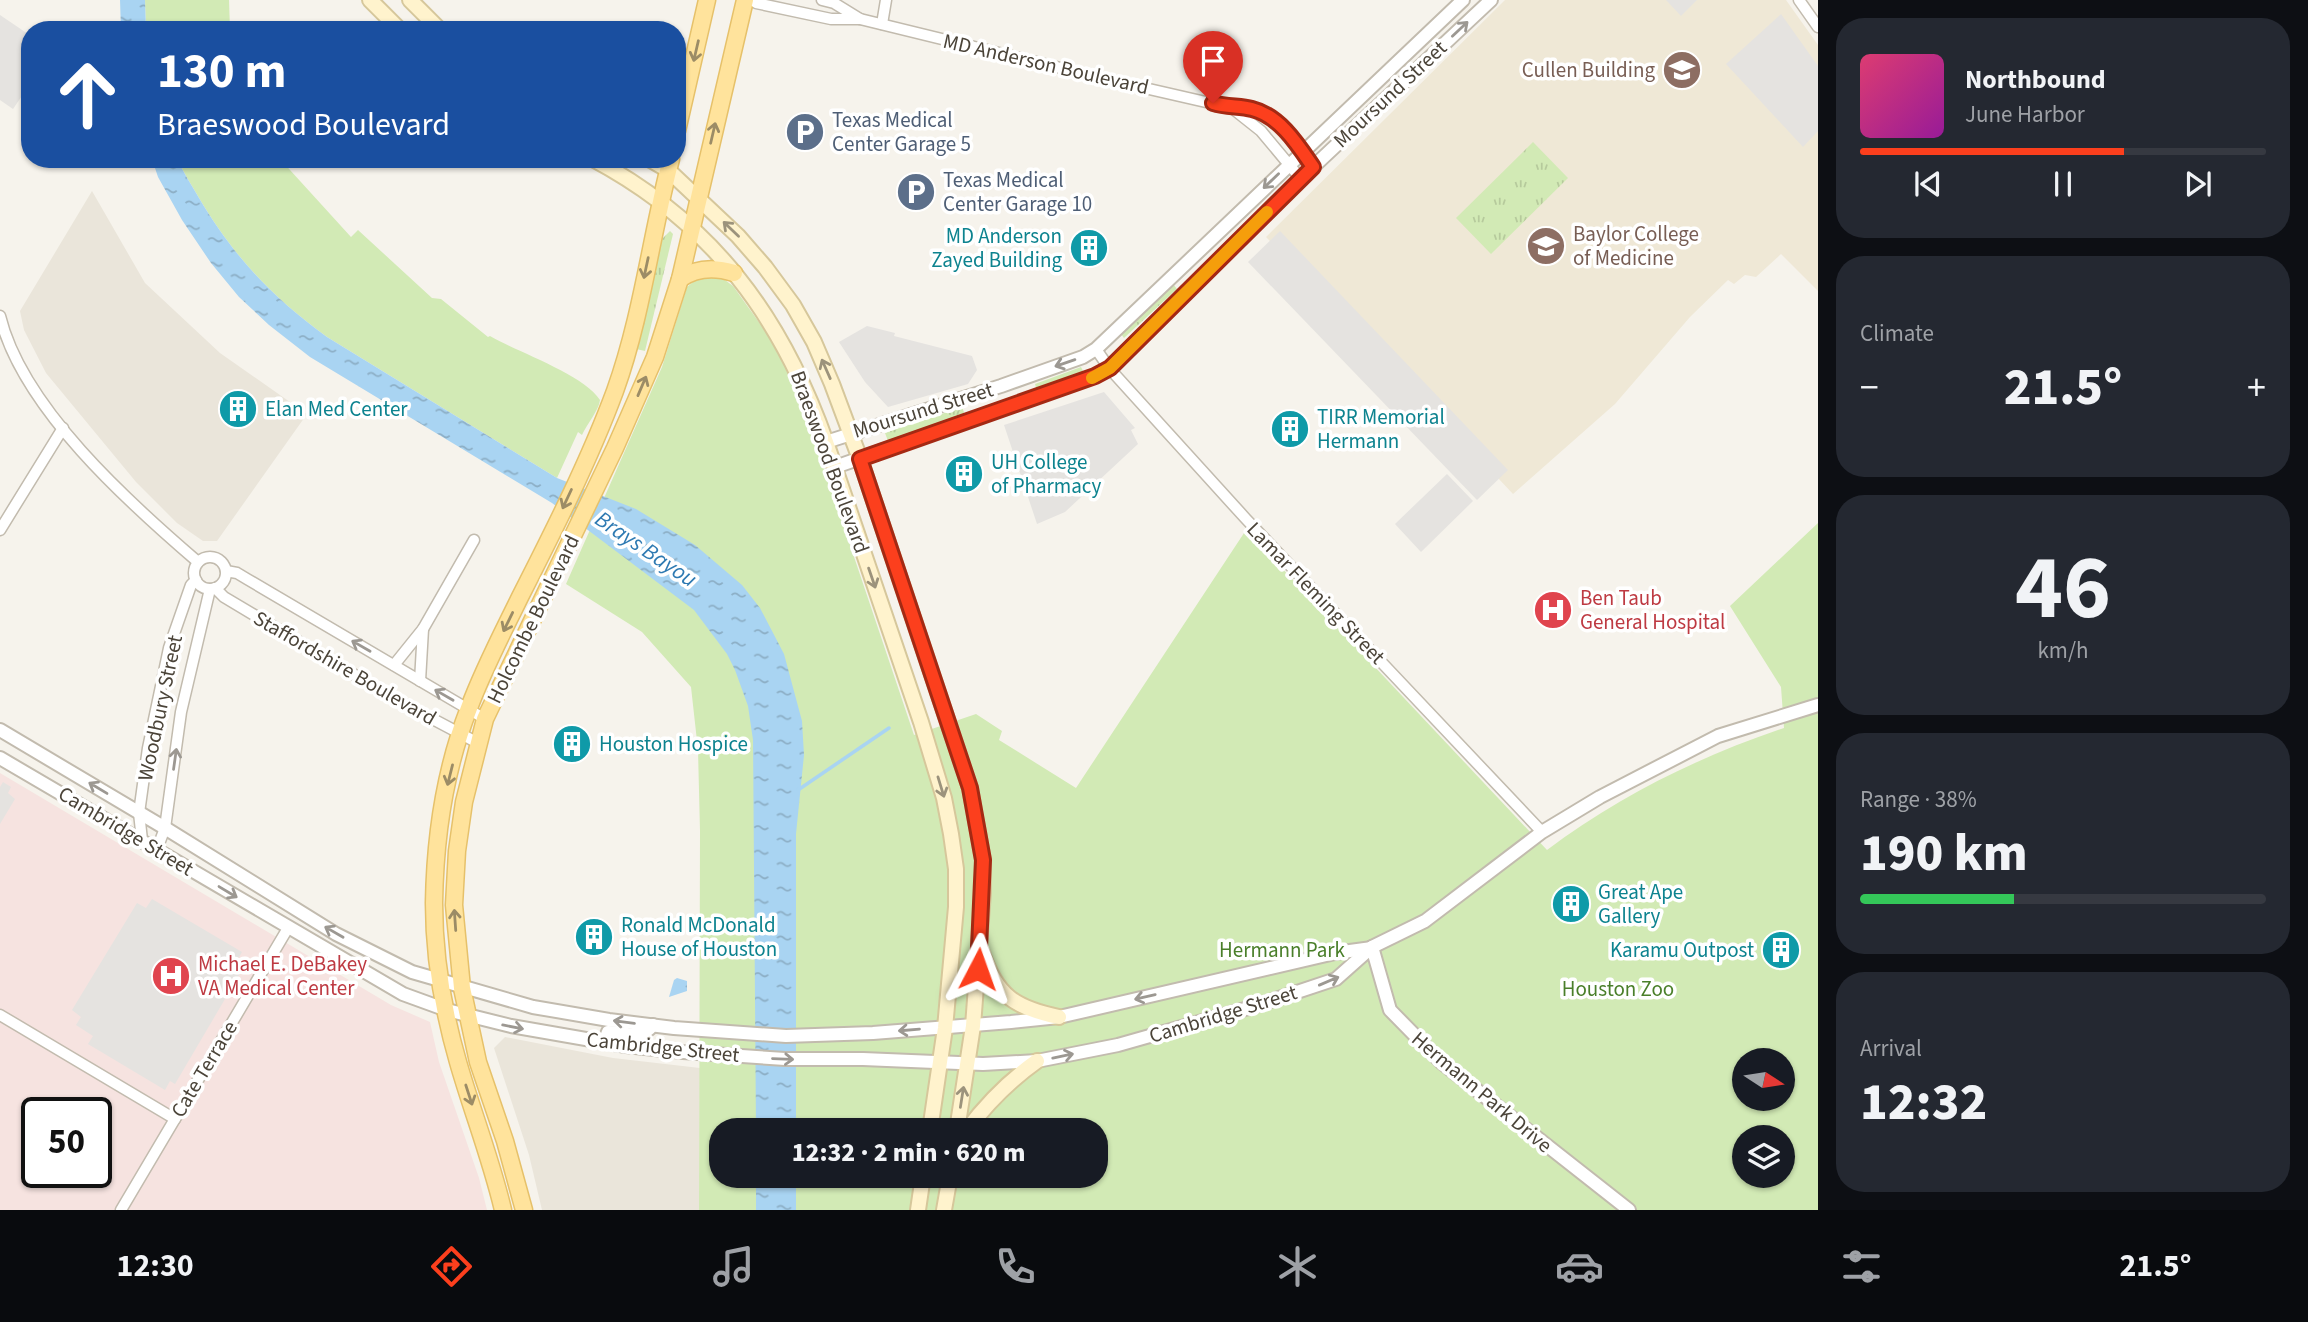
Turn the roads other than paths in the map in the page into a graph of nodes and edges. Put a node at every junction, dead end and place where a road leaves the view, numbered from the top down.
1 (370, 0) edge
2 (410, 0) edge
3 (707, 0) edge
4 (745, 0) edge
5 (753, 0) edge
6 (822, 0) edge
7 (886, 0) edge
8 (1463, 0) edge
9 (1491, 0) edge
10 (1800, 0) edge
11 (860, 19) junction
12 (391, 21) edge
13 (431, 21) edge
14 (882, 24) junction
15 (1818, 27) edge
16 (686, 92) edge
17 (1232, 108) junction
18 (1302, 152) junction
19 (1289, 164) junction
20 (1313, 167) junction
21 (608, 168) edge
22 (668, 168) edge
23 (672, 168) edge
24 (1301, 179) junction
25 (698, 197) junction
26 (661, 201) junction
27 (691, 227) junction
28 (734, 273) junction
29 (680, 279) junction
30 (0, 316) edge
31 (1096, 349) junction
32 (1110, 368) junction
33 (63, 428) junction
34 (850, 433) junction
35 (826, 442) junction
36 (860, 459) junction
37 (835, 467) junction
38 (0, 530) edge
39 (474, 540) dead end
40 (198, 562) junction
41 (226, 571) junction
42 (196, 580) junction
43 (213, 589) junction
44 (422, 629) junction
45 (394, 665) junction
46 (420, 681) junction
47 (1818, 705) edge
48 (468, 709) junction
49 (485, 719) junction
50 (0, 730) edge
51 (460, 734) junction
52 (478, 743) junction
53 (0, 758) edge
54 (139, 813) junction
55 (165, 828) junction
56 (1542, 832) junction
57 (142, 840) junction
58 (157, 849) junction
59 (288, 928) junction
60 (1372, 947) junction
61 (980, 948) junction
62 (440, 981) junction
63 (462, 988) junction
64 (447, 1010) junction
65 (0, 1015) edge
66 (467, 1016) junction
67 (1059, 1017) junction
68 (653, 1025) junction
69 (974, 1026) junction
70 (945, 1028) junction
71 (604, 1042) junction
72 (1037, 1061) junction
73 (940, 1063) junction
74 (967, 1064) junction
75 (932, 1118) edge
76 (959, 1118) edge
77 (977, 1118) edge
78 (175, 1119) junction
79 (921, 1188) edge
80 (948, 1188) edge
81 (121, 1210) edge
82 (503, 1210) edge
83 (524, 1210) edge
84 (918, 1210) edge
85 (944, 1210) edge
86 (1629, 1210) edge

1 - 12 main road
2 - 13 main road
3 -> 16 main road
25 -> 4 main road, Holcombe Boulevard
5 - 11 street, MD Anderson Boulevard
6 - 11 street, MD Anderson Boulevard
7 - 14 street
8 - 18 street, Moursund Street
20 -> 9 street, Moursund Street
10 - 15 street
11 - 14 street, MD Anderson Boulevard
14 - 17 street, MD Anderson Boulevard
17 - 18 street, MD Anderson Boulevard
17 - 19 street, MD Anderson Boulevard
18 - 19 street, Moursund Street
18 - 20 street, MD Anderson Boulevard
19 - 24 street, MD Anderson Boulevard
19 -> 31 street, Moursund Street
20 - 24 street, Moursund Street
21 - 26 main road, Braeswood Boulevard
22 - 26 main road, Holcombe Boulevard
23 - 25 main road, Braeswood Boulevard
24 - 32 street, Moursund Street
25 - 27 main road, Holcombe Boulevard
34 -> 25 main road, Braeswood Boulevard
26 - 27 main road, Braeswood Boulevard
26 -> 48 main road, Holcombe Boulevard
27 - 28 main road, Braeswood Boulevard
27 - 29 main road, Holcombe Boulevard
28 - 29 main road
28 - 35 main road, Braeswood Boulevard
49 -> 29 main road, Holcombe Boulevard
30 - 33 street
31 - 32 street, Lamar Fleming Street
31 -> 34 street, Moursund Street
32 - 36 street, Moursund Street
32 - 56 street, Lamar Fleming Street
33 - 38 street
33 - 40 street
34 - 35 street, Moursund Street
34 - 36 main road, Braeswood Boulevard
35 - 37 main road, Braeswood Boulevard
36 - 37 street, Moursund Street
36 - 61 main road, Braeswood Boulevard
37 -> 70 main road, Braeswood Boulevard
39 - 44 street
40 - 41 street
40 - 42 street
41 - 43 street
45 -> 41 street, Staffordshire Boulevard
42 - 43 street
42 - 54 street, Woodbury Street
43 - 51 street, Staffordshire Boulevard
55 -> 43 street, Woodbury Street
44 - 45 street
44 - 46 street
45 - 46 street, Staffordshire Boulevard
48 -> 46 street, Staffordshire Boulevard
47 - 56 street, Cambridge Street
48 - 49 street, Staffordshire Boulevard
48 - 51 main road, Holcombe Boulevard
49 - 52 main road, Holcombe Boulevard
54 -> 50 street, Cambridge Street
51 - 52 street, Staffordshire Boulevard
51 -> 62 main road, Holcombe Boulevard
63 -> 52 main road, Holcombe Boulevard
53 - 57 street, Cambridge Street
54 - 55 street, Cambridge Street
54 - 57 street, Woodbury Street
55 - 58 street, Woodbury Street
62 -> 55 street, Cambridge Street
56 - 60 street, Cambridge Street
57 - 58 street, Cambridge Street
58 -> 59 street, Cambridge Street
59 - 64 street, Cambridge Street
59 - 78 street, Cate Terrace
60 -> 67 street, Cambridge Street
72 -> 60 street, Cambridge Street
60 - 86 street, Hermann Park Drive
61 - 67 main road
61 - 69 main road, Braeswood Boulevard
62 - 63 street, Cambridge Street
62 - 64 main road, Holcombe Boulevard
63 - 66 main road, Holcombe Boulevard
68 -> 63 street, Cambridge Street
64 - 66 street, Cambridge Street
64 -> 82 main road, Holcombe Boulevard
65 - 78 street
66 -> 71 street, Cambridge Street
66 - 83 main road, Holcombe Boulevard
67 - 69 street, Cambridge Street
70 -> 68 street, Cambridge Street
68 - 71 street
69 - 70 street, Cambridge Street
69 - 74 main road, Braeswood Boulevard
70 - 73 main road, Braeswood Boulevard
71 -> 73 street, Cambridge Street
72 - 74 street, Cambridge Street
72 - 77 main road
73 - 74 street, Cambridge Street
73 - 75 main road, Braeswood Boulevard
76 -> 74 main road, Braeswood Boulevard
78 - 81 street, Cate Terrace
79 - 84 main road
80 - 85 main road

